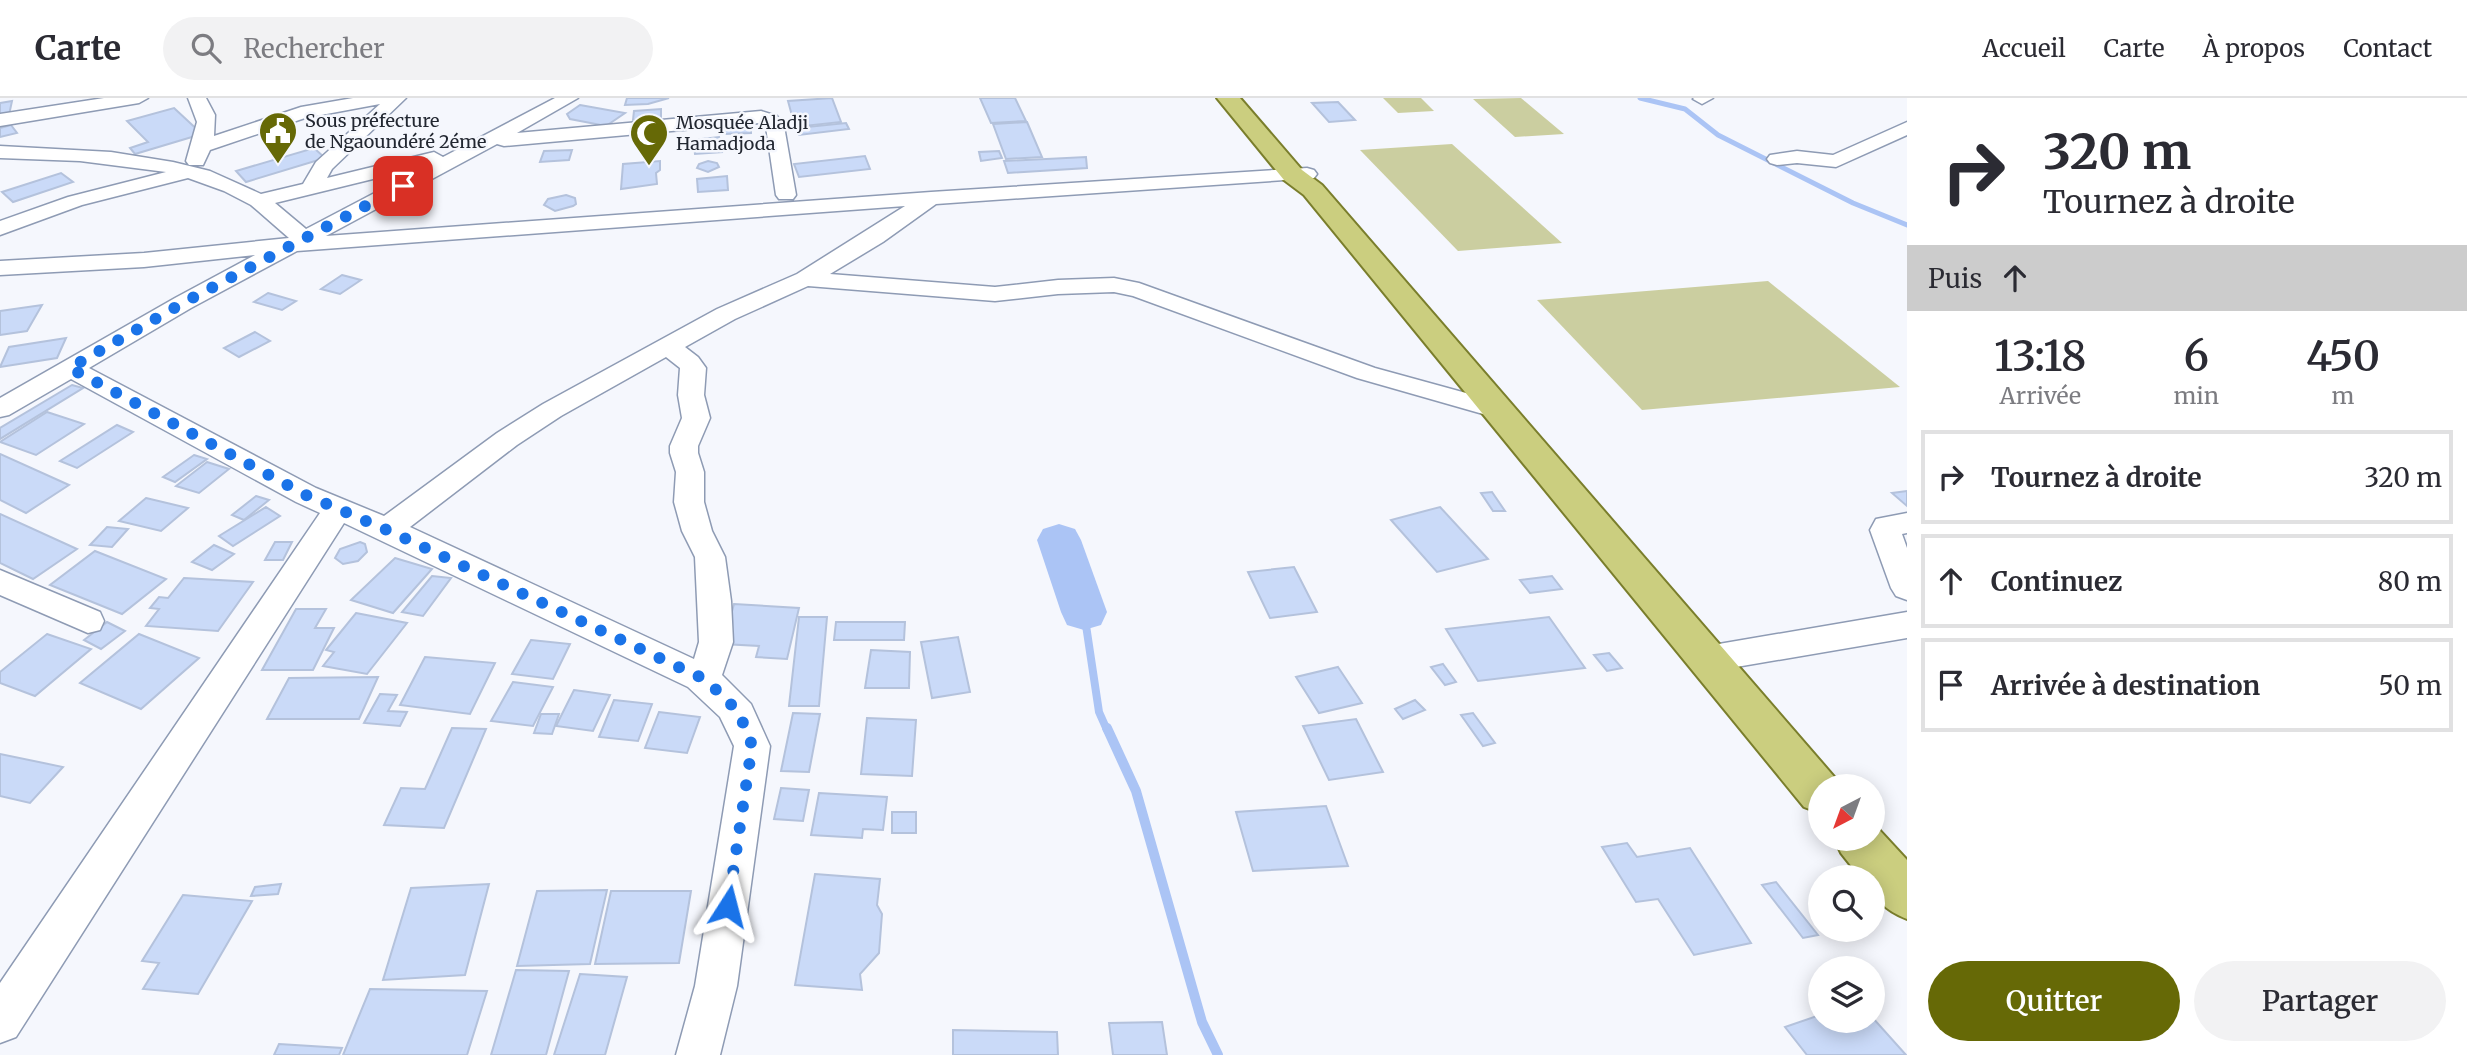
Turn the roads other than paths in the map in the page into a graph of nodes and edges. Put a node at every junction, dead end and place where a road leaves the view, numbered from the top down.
1 (139, 98) edge
2 (197, 98) edge
3 (383, 98) edge
4 (397, 98) edge
5 (569, 98) edge
6 (1228, 98) edge
7 (1241, 98) edge
8 (30, 106) edge
9 (0, 120) edge
10 (1907, 128) edge
11 (487, 141) junction
12 (200, 147) junction
13 (0, 152) edge
14 (465, 152) junction
15 (1777, 159) dead end
16 (192, 172) junction
17 (1304, 180) junction
18 (312, 187) junction
19 (786, 195) dead end
20 (932, 198) junction
21 (258, 201) junction
22 (0, 228) edge
23 (298, 242) junction
24 (0, 268) edge
25 (805, 279) junction
26 (668, 347) junction
27 (70, 368) junction
28 (0, 408) edge
29 (1497, 410) junction
30 (338, 509) junction
31 (1907, 523) edge
32 (387, 530) junction
33 (0, 582) edge
34 (1907, 588) edge
35 (88, 621) dead end
36 (1907, 625) edge
37 (1707, 659) junction
38 (700, 677) junction
39 (1808, 779) edge
40 (1869, 851) edge
41 (1907, 896) edge
42 (0, 1021) edge
43 (698, 1055) edge

1 - 8 street
2 - 12 street
3 - 12 street
4 - 18 street
5 - 11 street
6 - 17 main road
7 - 17 main road
8 - 9 street
10 - 15 street
11 - 14 street
11 - 19 street
12 - 16 street
13 - 16 street
14 - 18 street
14 - 23 street
16 - 21 street
16 - 22 street
17 - 20 street
17 - 29 main road
18 - 21 street
20 - 23 street
20 - 25 street
21 - 23 street
23 - 24 street
23 - 27 street
25 - 26 street
25 - 29 street
26 - 32 street
26 - 38 street
27 - 28 street
27 - 30 street
29 - 37 main road
30 - 32 street
30 - 42 street
31 - 34 street
32 - 38 street
33 - 35 street
36 - 37 street
37 - 39 main road
38 - 43 street
40 - 41 main road

